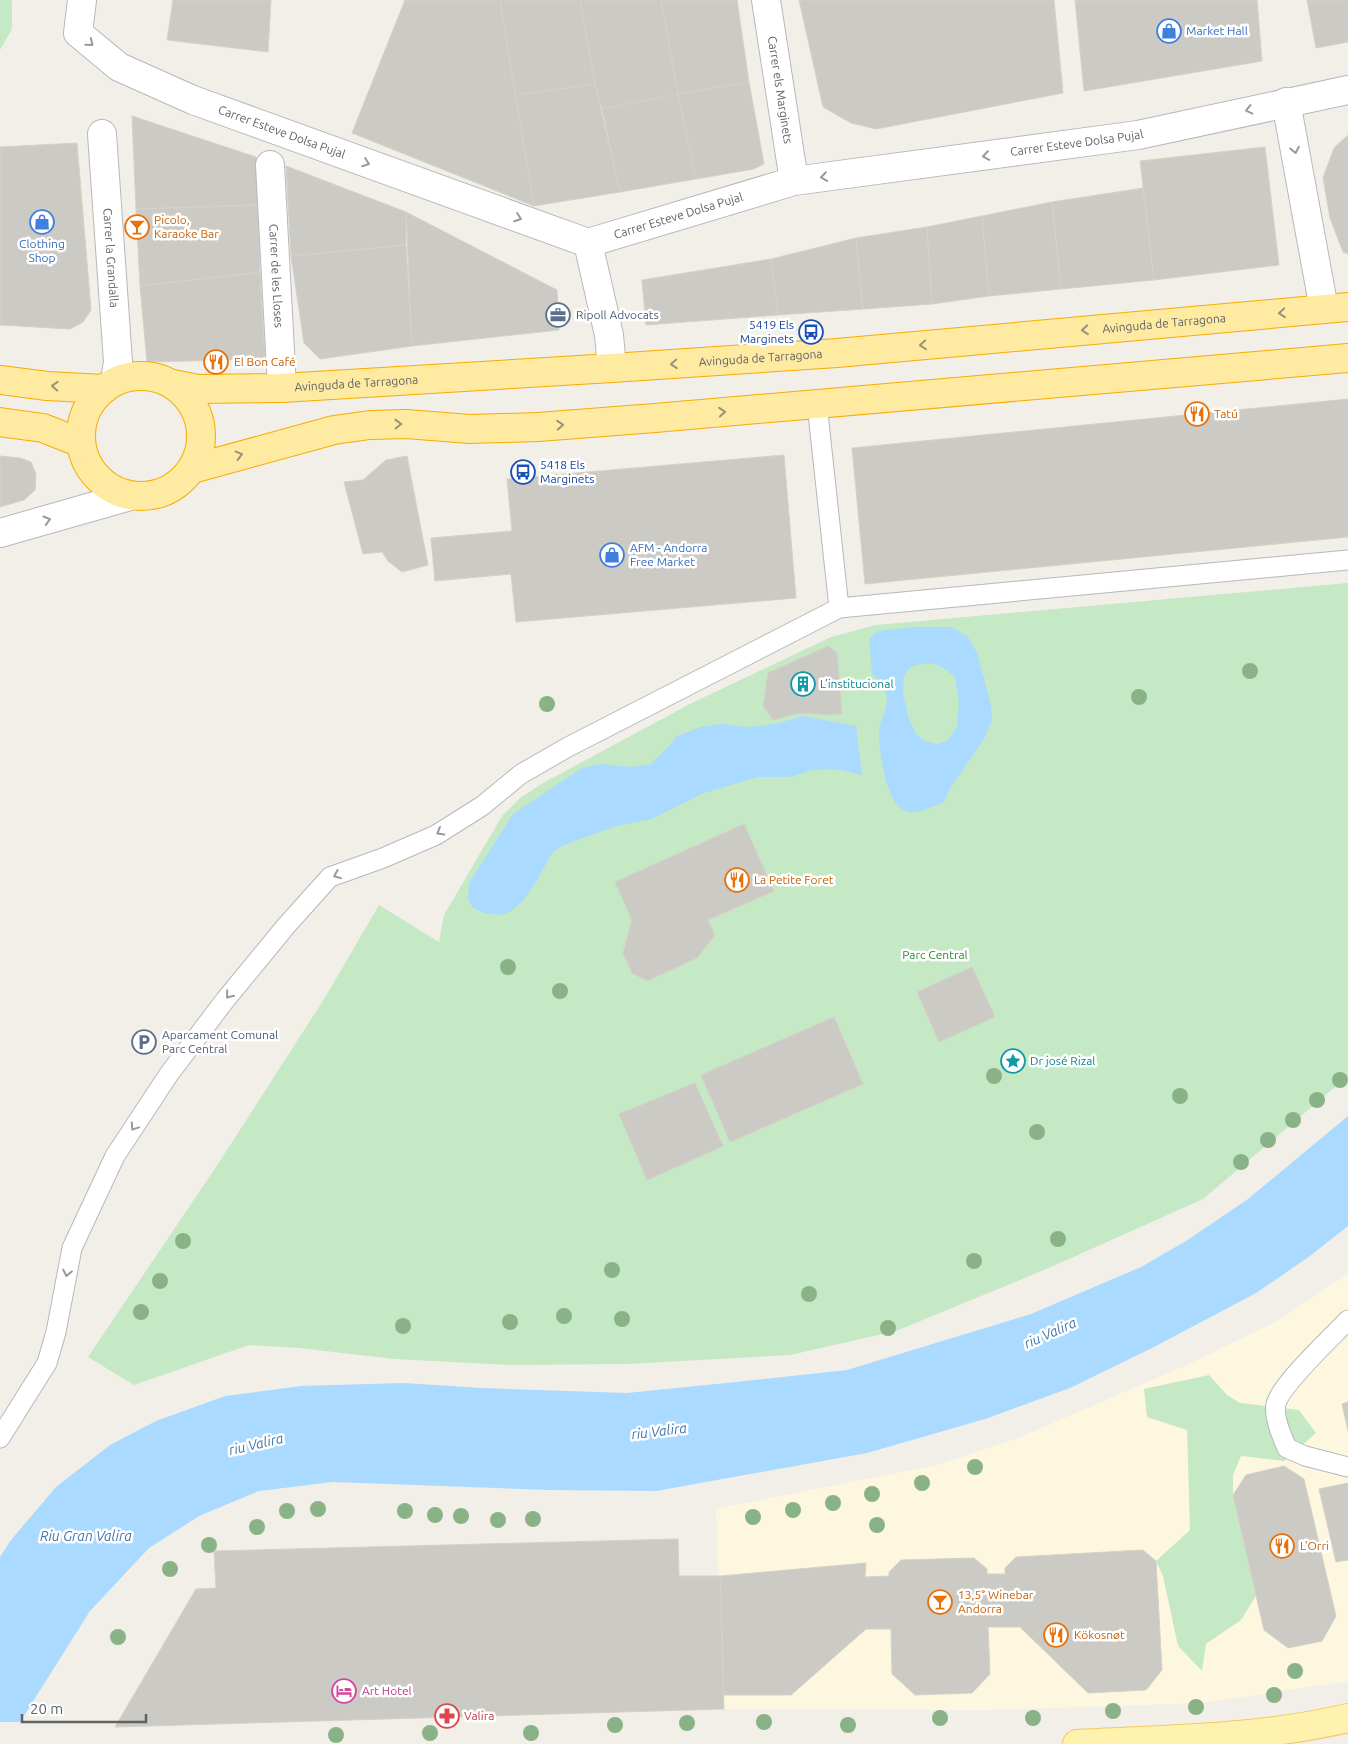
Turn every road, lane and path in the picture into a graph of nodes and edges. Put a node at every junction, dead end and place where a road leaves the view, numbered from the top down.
1 (82, 0) edge
2 (766, 0) edge
3 (1348, 90) edge
4 (1286, 102) junction
5 (102, 134) dead end
6 (270, 165) dead end
7 (794, 181) junction
8 (588, 243) junction
9 (1336, 308) edge
10 (1348, 358) edge
11 (612, 368) junction
12 (0, 380) edge
13 (173, 384) junction
14 (110, 385) junction
15 (282, 388) junction
16 (817, 404) junction
17 (0, 422) edge
18 (81, 443) junction
19 (192, 469) junction
20 (130, 496) junction
21 (0, 533) edge
22 (1348, 560) edge
23 (839, 608) junction
24 (1348, 1320) edge
25 (0, 1438) edge
26 (1348, 1466) edge
27 (1348, 1718) edge
28 (1239, 1740) edge
29 (1077, 1744) edge

1 -> 8 street, Carrer Esteve Dolsa Pujal
2 - 7 street, Carrer els Marginets
3 - 4 street, Carrer Esteve Dolsa Pujal
4 -> 7 street, Carrer Esteve Dolsa Pujal
4 -> 9 street
5 - 14 street, Carrer la Grandalla
6 - 15 street, Carrer de les Lloses
7 - 8 street, Carrer Esteve Dolsa Pujal
8 - 11 street
9 -> 11 highway, Avinguda de Tarragona
10 - 16 highway
11 - 15 highway, Avinguda de Tarragona
14 -> 12 highway
13 - 14 highway
13 - 15 highway, Avinguda de Tarragona
13 - 19 highway
14 - 18 highway
19 -> 16 highway
16 - 23 lane
17 - 18 highway
18 - 20 highway
19 - 20 highway
21 -> 20 street
22 - 23 lane
23 -> 25 lane
24 - 26 lane
27 - 28 main road
28 - 29 main road

